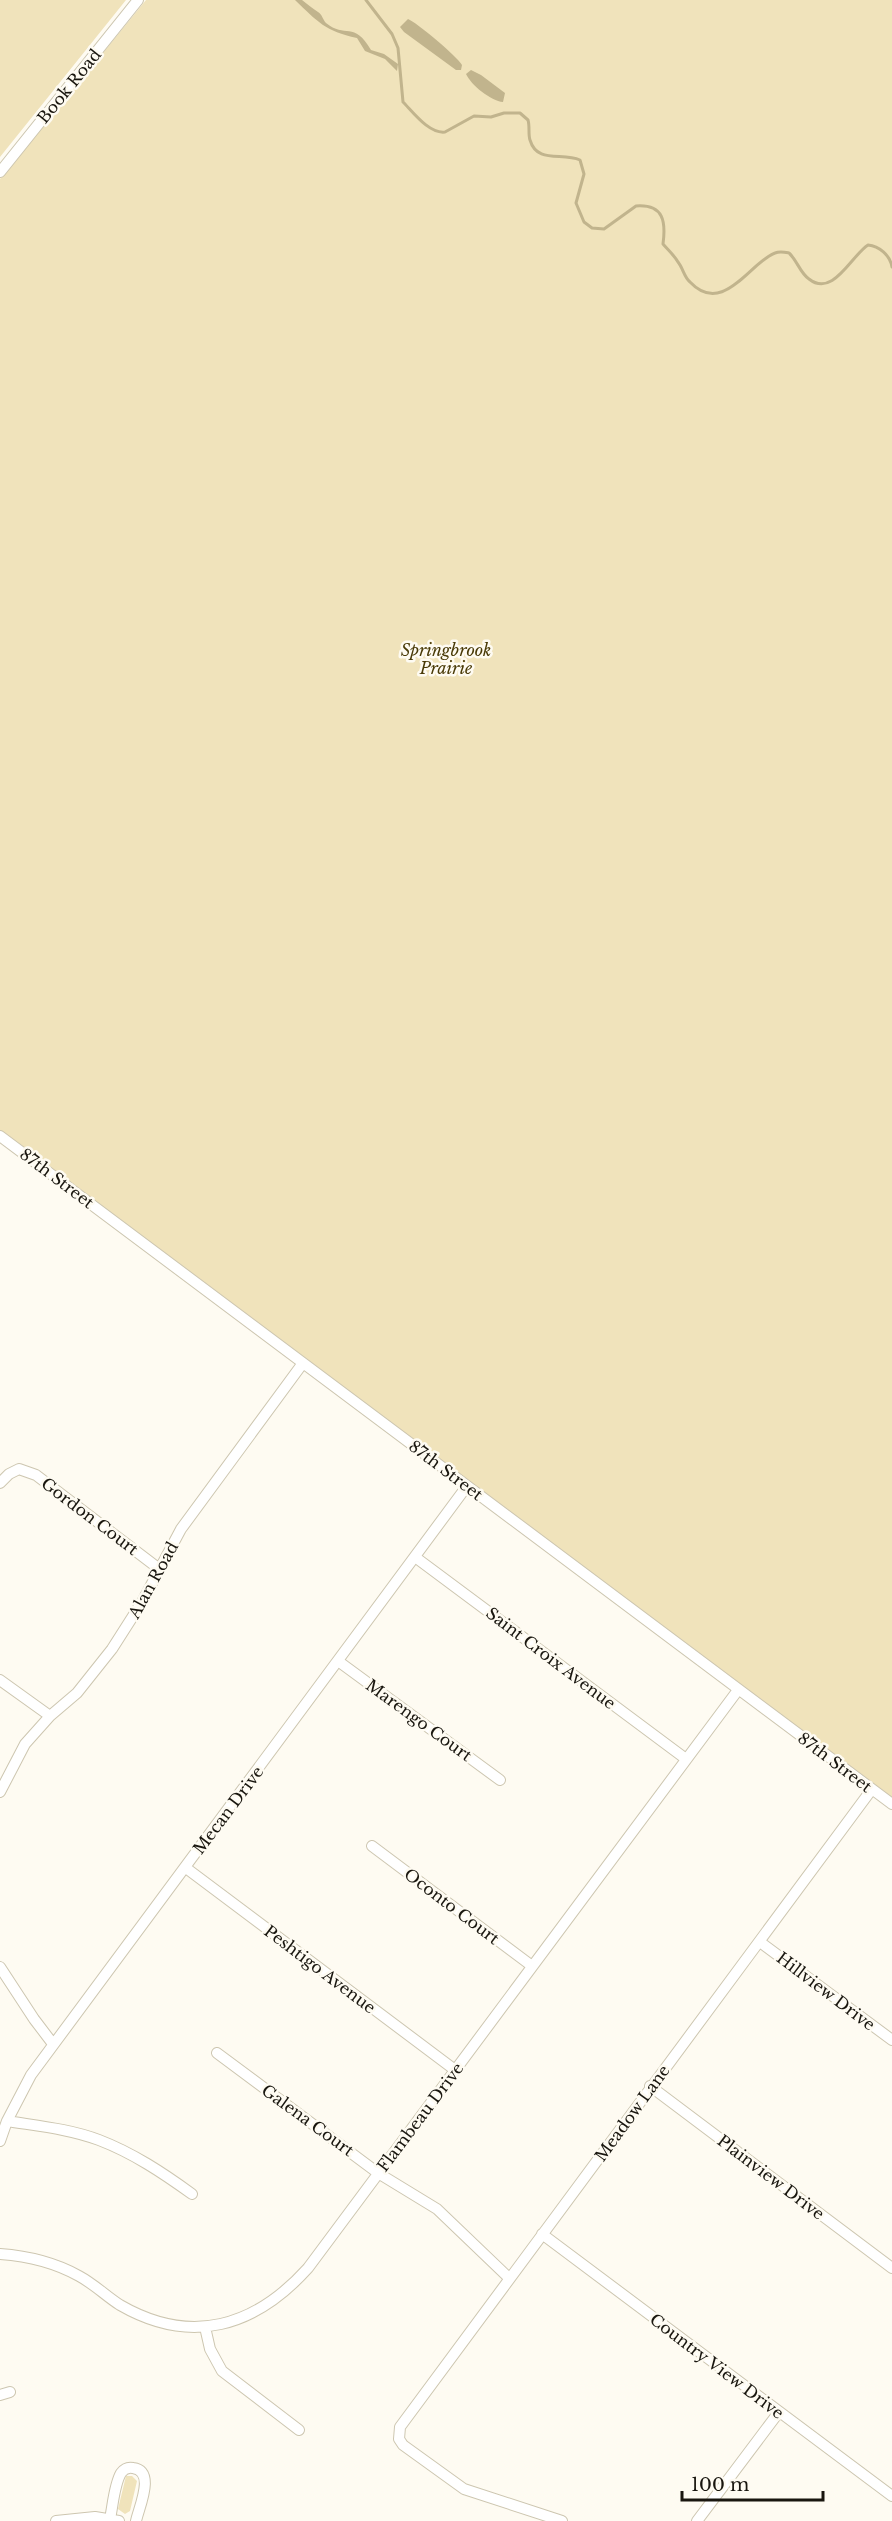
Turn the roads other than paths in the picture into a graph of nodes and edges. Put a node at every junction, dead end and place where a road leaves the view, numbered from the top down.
1 (138, 0) edge
2 (0, 172) edge
3 (0, 1136) edge
4 (303, 1363) junction
5 (0, 1483) edge
6 (467, 1486) junction
7 (415, 1557) junction
8 (158, 1568) junction
9 (338, 1661) junction
10 (0, 1680) edge
11 (738, 1690) junction
12 (50, 1716) junction
13 (686, 1759) junction
14 (500, 1780) dead end
15 (872, 1789) junction
16 (0, 1792) edge
17 (892, 1804) edge
18 (372, 1846) dead end
19 (186, 1868) junction
20 (760, 1942) junction
21 (532, 1966) junction
22 (0, 1967) edge
23 (892, 2040) edge
24 (53, 2044) junction
25 (217, 2053) dead end
26 (455, 2070) junction
27 (650, 2086) junction
28 (7, 2121) junction
29 (0, 2141) edge
30 (378, 2173) junction
31 (192, 2194) dead end
32 (542, 2234) junction
33 (0, 2254) edge
34 (892, 2268) edge
35 (509, 2278) junction
36 (205, 2327) junction
37 (779, 2412) junction
38 (299, 2430) dead end
39 (892, 2496) edge
40 (114, 2520) edge
41 (56, 2521) edge
42 (136, 2521) edge
43 (562, 2521) edge
44 (697, 2521) edge

1 - 2 street, Book Road
3 - 4 street, 87th Street
4 - 6 street, 87th Street
4 - 8 street, Alan Road
5 - 8 street, Gordon Court
6 - 7 street, Mecan Drive
6 - 11 street, 87th Street
7 - 9 street, Mecan Drive
7 - 13 street, Saint Croix Avenue
8 - 12 street, Alan Road
9 - 14 street, Marengo Court
9 - 19 street, Mecan Drive
10 - 12 street
11 - 13 street, Flambeau Drive
11 - 15 street, 87th Street
12 - 16 street, Alan Road
13 - 21 street, Flambeau Drive
15 - 17 street, 87th Street
15 - 20 street, Meadow Lane
18 - 21 street, Oconto Court
19 - 24 street, Mecan Drive
19 - 26 street, Peshtigo Avenue
20 - 23 street, Hillview Drive
20 - 27 street, Meadow Lane
21 - 26 street, Flambeau Drive
22 - 24 street
24 - 28 street, Mecan Drive
25 - 30 street, Galena Court
26 - 30 street, Flambeau Drive
27 - 32 street, Meadow Lane
27 - 34 street, Plainview Drive
28 - 29 street, Mecan Drive
28 - 31 street
30 - 35 street, Galena Court
30 - 36 street, Flambeau Drive
32 - 35 street, Meadow Lane
32 - 37 street, Country View Drive
33 - 36 street, Flambeau Drive
35 - 43 street, Meadow Lane
36 - 38 street
37 - 39 street, Country View Drive
37 - 44 street
40 - 41 street
40 - 42 street

